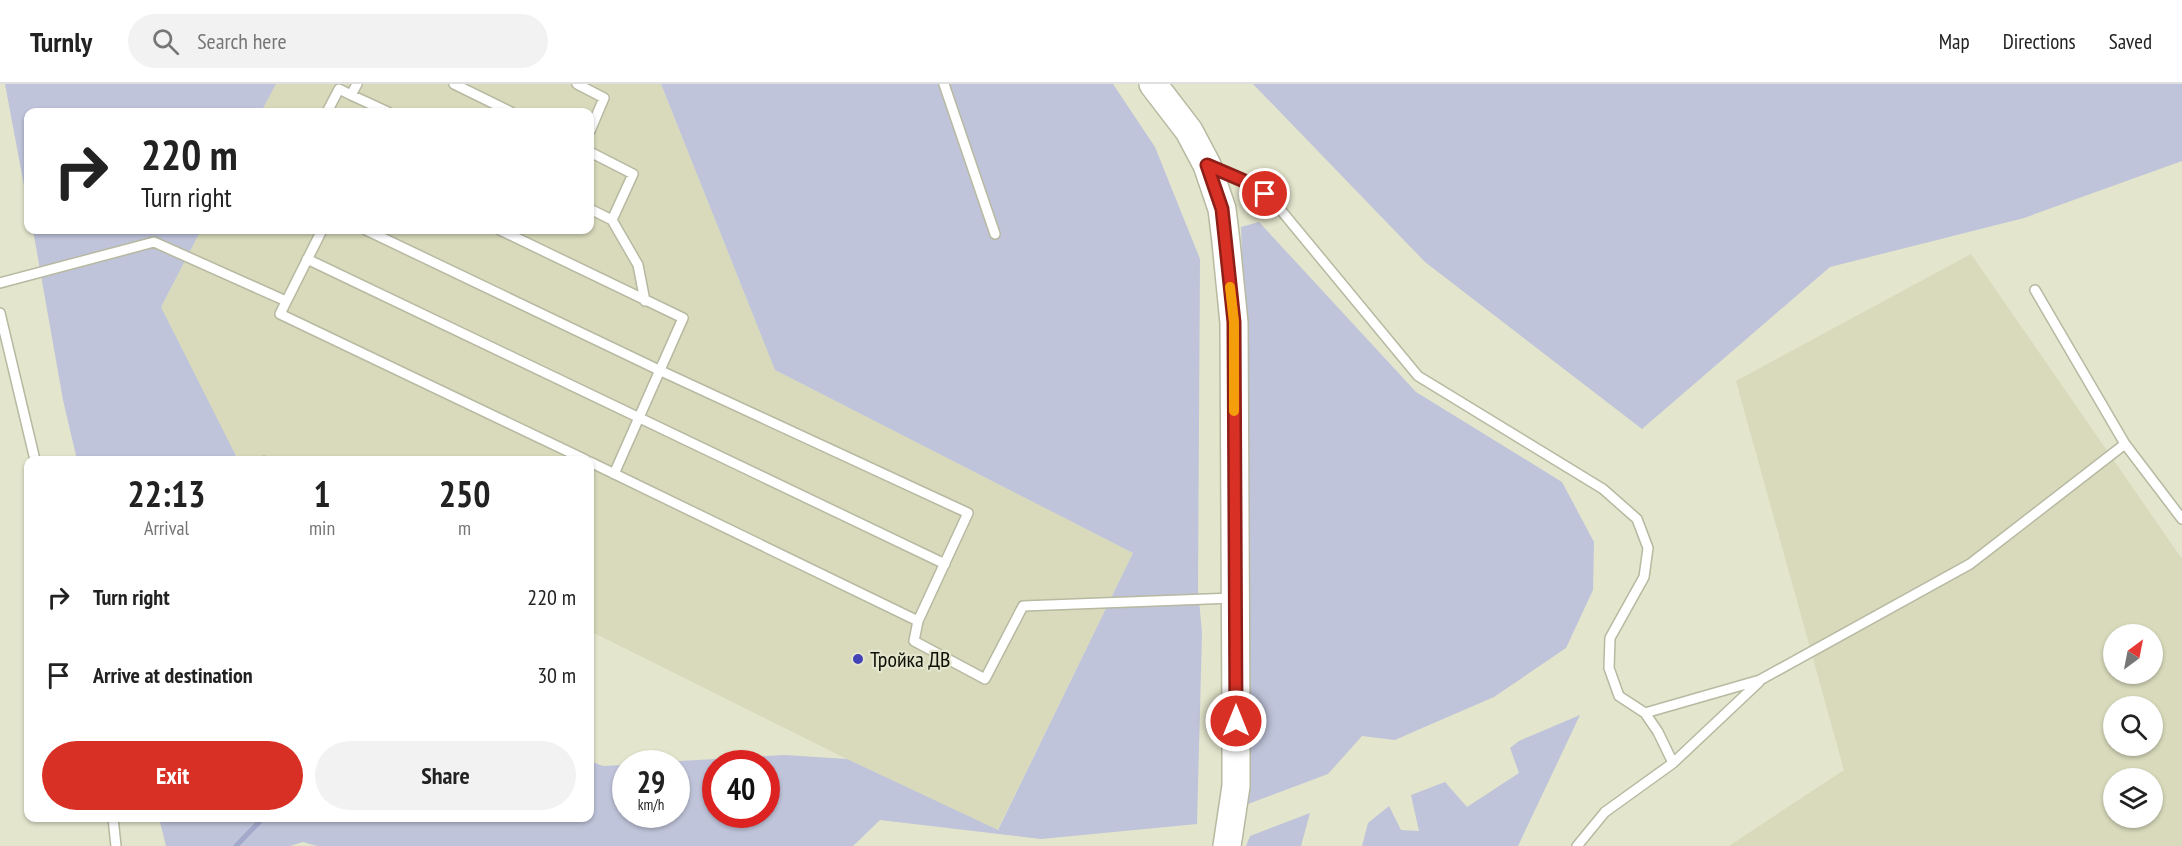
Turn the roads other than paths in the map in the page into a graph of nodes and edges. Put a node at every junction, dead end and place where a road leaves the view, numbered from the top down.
1 (357, 84) edge
2 (454, 84) edge
3 (577, 84) edge
4 (944, 84) edge
5 (1153, 84) edge
6 (351, 95) junction
7 (329, 108) edge
8 (379, 108) edge
9 (503, 108) edge
10 (594, 122) edge
11 (594, 154) edge
12 (1207, 165) junction
13 (594, 211) edge
14 (612, 220) junction
15 (320, 234) edge
16 (374, 234) edge
17 (508, 234) edge
18 (995, 234) dead end
19 (307, 259) junction
20 (0, 283) edge
21 (2035, 291) dead end
22 (645, 300) junction
23 (286, 301) junction
24 (0, 313) edge
25 (661, 371) junction
26 (640, 418) junction
27 (2125, 444) junction
28 (34, 456) edge
29 (578, 456) edge
30 (594, 464) edge
31 (614, 474) junction
32 (2182, 519) edge
33 (945, 564) junction
34 (1235, 597) junction
35 (918, 621) junction
36 (1760, 680) junction
37 (1645, 713) junction
38 (1673, 763) junction
39 (113, 822) edge
40 (116, 846) edge
41 (1227, 846) edge
42 (1577, 846) edge

1 - 6 lane
2 - 9 lane
3 - 10 lane
4 - 18 lane
5 - 12 street
6 - 7 lane
6 - 8 lane
11 - 14 lane
12 - 34 street
12 - 37 lane
13 - 14 lane
14 - 22 lane
15 - 19 lane
16 - 25 lane
17 - 22 lane
19 - 23 lane
19 - 26 lane
20 - 23 lane
21 - 27 lane
22 - 25 lane
23 - 29 lane
24 - 28 lane
25 - 26 lane
25 - 33 lane
26 - 31 lane
26 - 33 lane
27 - 32 lane
27 - 36 lane
30 - 31 lane
31 - 35 lane
33 - 35 lane
34 - 35 lane
34 - 41 street
36 - 37 lane
36 - 38 lane
37 - 38 lane
38 - 42 lane
39 - 40 lane

